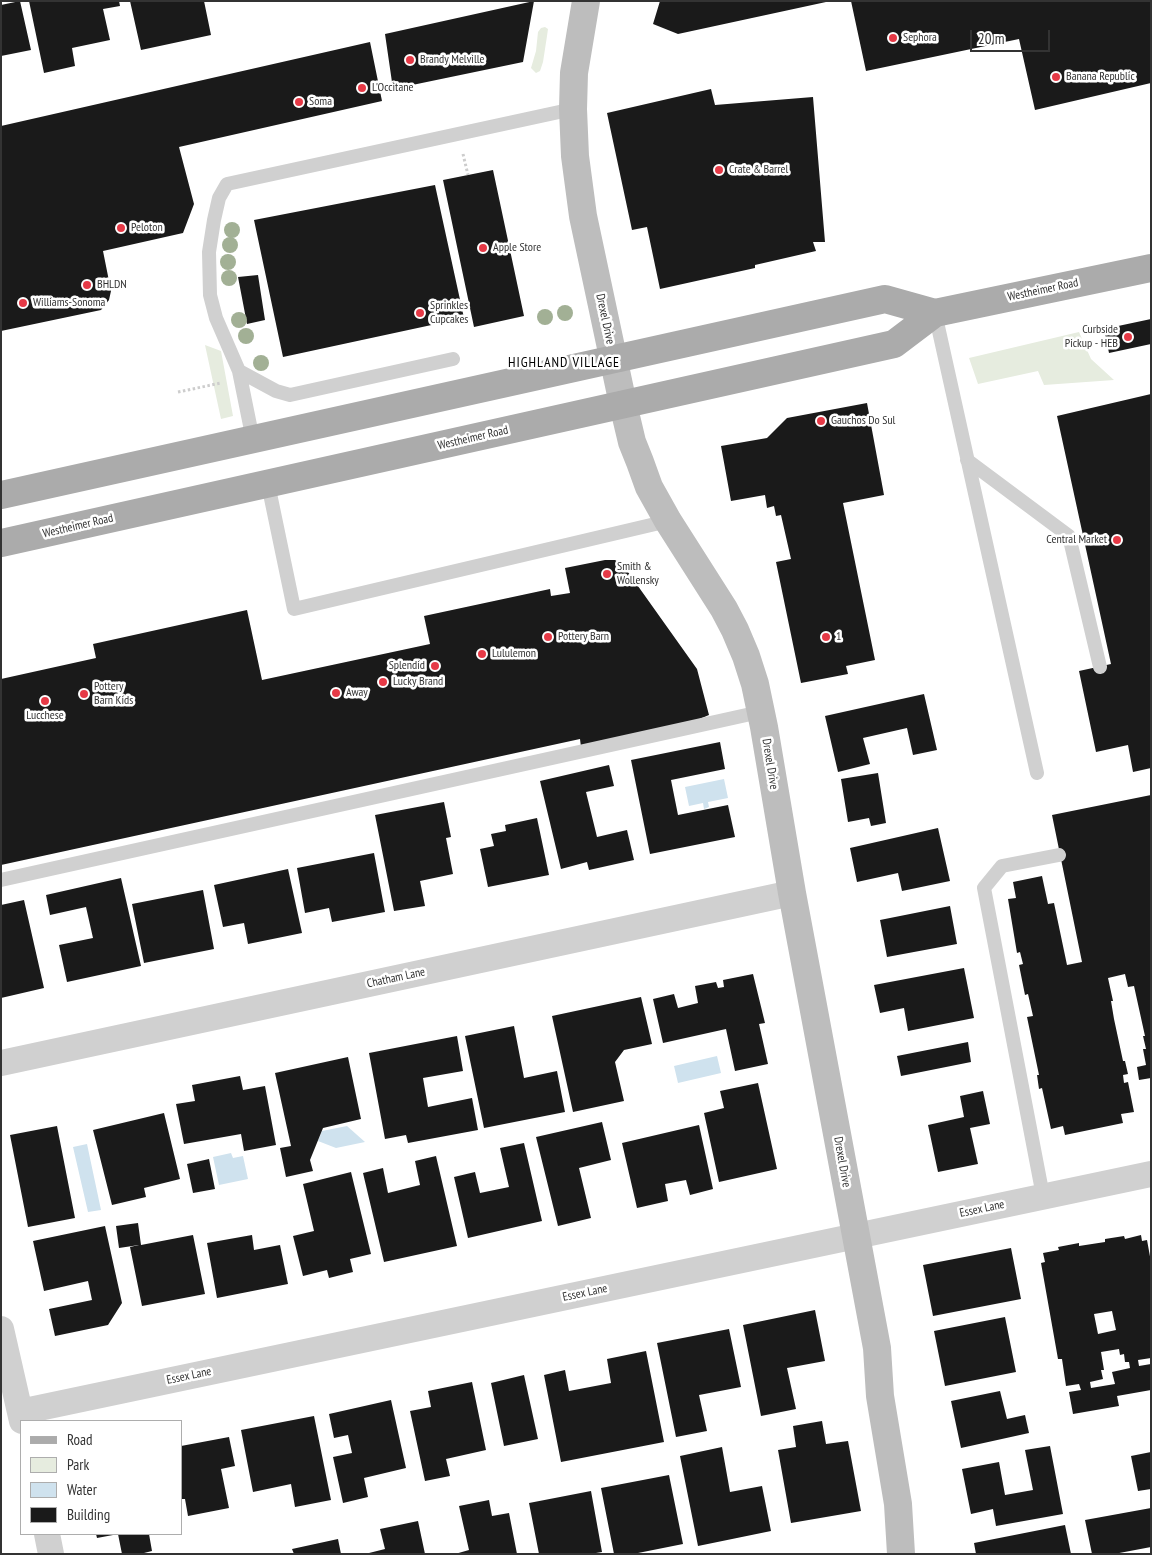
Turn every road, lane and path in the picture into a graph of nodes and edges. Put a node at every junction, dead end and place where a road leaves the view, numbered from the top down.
1 (586, 1) edge
2 (573, 108) junction
3 (1151, 268) edge
4 (935, 313) junction
5 (453, 359) dead end
6 (614, 360) junction
7 (239, 375) junction
8 (178, 392) dead end
9 (623, 404) junction
10 (253, 440) junction
11 (968, 460) junction
12 (268, 484) junction
13 (1, 495) edge
14 (668, 520) junction
15 (1, 543) edge
16 (1100, 667) dead end
17 (760, 712) junction
18 (1037, 773) dead end
19 (1059, 855) dead end
20 (1, 880) edge
21 (792, 893) junction
22 (1, 1063) edge
23 (1151, 1174) edge
24 (1043, 1196) junction
25 (856, 1236) junction
26 (1, 1329) edge
27 (21, 1417) edge
28 (47, 1535) edge
29 (51, 1554) edge
30 (901, 1554) edge

1 - 2 street, Drexel Drive
2 - 6 street, Drexel Drive
2 - 7 lane
3 - 4 main road, Westheimer Road
4 - 6 main road, Westheimer Road
4 - 9 main road, Westheimer Road
4 - 11 lane
5 - 7 lane
6 - 9 street, Drexel Drive
6 - 10 main road, Westheimer Road
7 - 8 path
7 - 10 lane
9 - 12 main road, Westheimer Road
9 - 14 street, Drexel Drive
10 - 13 main road, Westheimer Road
11 - 16 lane
11 - 18 lane
12 - 14 lane
12 - 15 main road, Westheimer Road
14 - 17 street, Drexel Drive
17 - 20 lane
17 - 21 street, Drexel Drive
19 - 24 lane
21 - 22 street, Chatham Lane
21 - 25 street, Drexel Drive
23 - 24 street, Essex Lane
24 - 25 street, Essex Lane
25 - 27 street, Essex Lane
25 - 30 street, Drexel Drive
26 - 27 street
28 - 29 street

